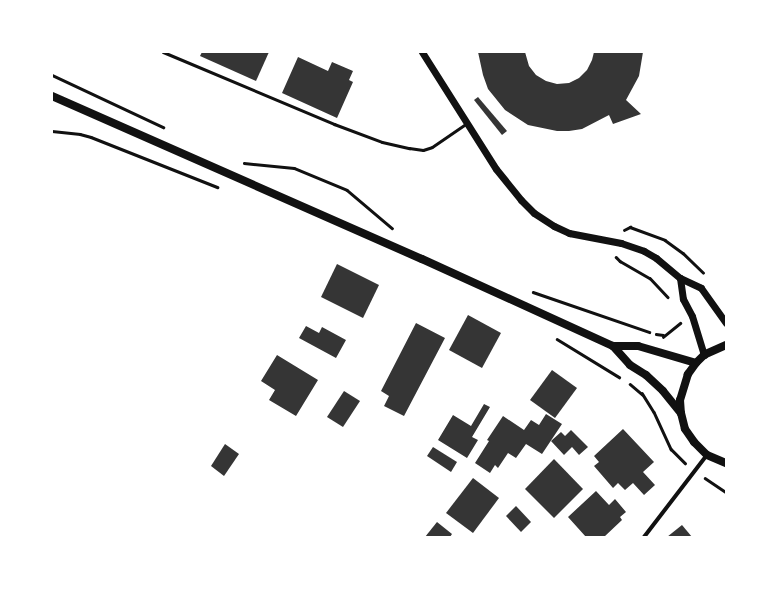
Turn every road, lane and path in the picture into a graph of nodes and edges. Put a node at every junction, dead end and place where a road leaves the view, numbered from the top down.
1 (163, 52) edge
2 (422, 52) edge
3 (52, 75) edge
4 (52, 96) edge
5 (467, 123) junction
6 (166, 128) dead end
7 (52, 131) edge
8 (242, 162) dead end
9 (221, 188) dead end
10 (398, 232) dead end
11 (600, 239) junction
12 (680, 278) junction
13 (531, 291) dead end
14 (671, 302) dead end
15 (678, 318) dead end
16 (685, 321) dead end
17 (726, 323) edge
18 (677, 324) junction
19 (663, 336) junction
20 (556, 338) dead end
21 (660, 340) dead end
22 (726, 345) edge
23 (613, 346) junction
24 (704, 355) junction
25 (696, 363) junction
26 (643, 389) dead end
27 (642, 394) junction
28 (681, 413) junction
29 (707, 455) junction
30 (681, 461) dead end
31 (726, 462) edge
32 (709, 480) dead end
33 (726, 492) edge
34 (644, 537) edge

1 - 5 lane
2 - 5 street
3 - 6 path
4 - 23 main road
5 - 11 street
7 - 9 path
8 - 10 path
11 - 12 street
11 - 14 path
12 - 17 street
12 - 24 street
13 - 19 path
15 - 18 path
16 - 18 path
18 - 19 path
19 - 21 path
20 - 27 path
22 - 24 main road
23 - 25 main road
23 - 28 main road
24 - 25 main road
25 - 28 main road
26 - 27 path
27 - 30 path
28 - 29 main road
29 - 31 main road
29 - 34 street
32 - 33 path

